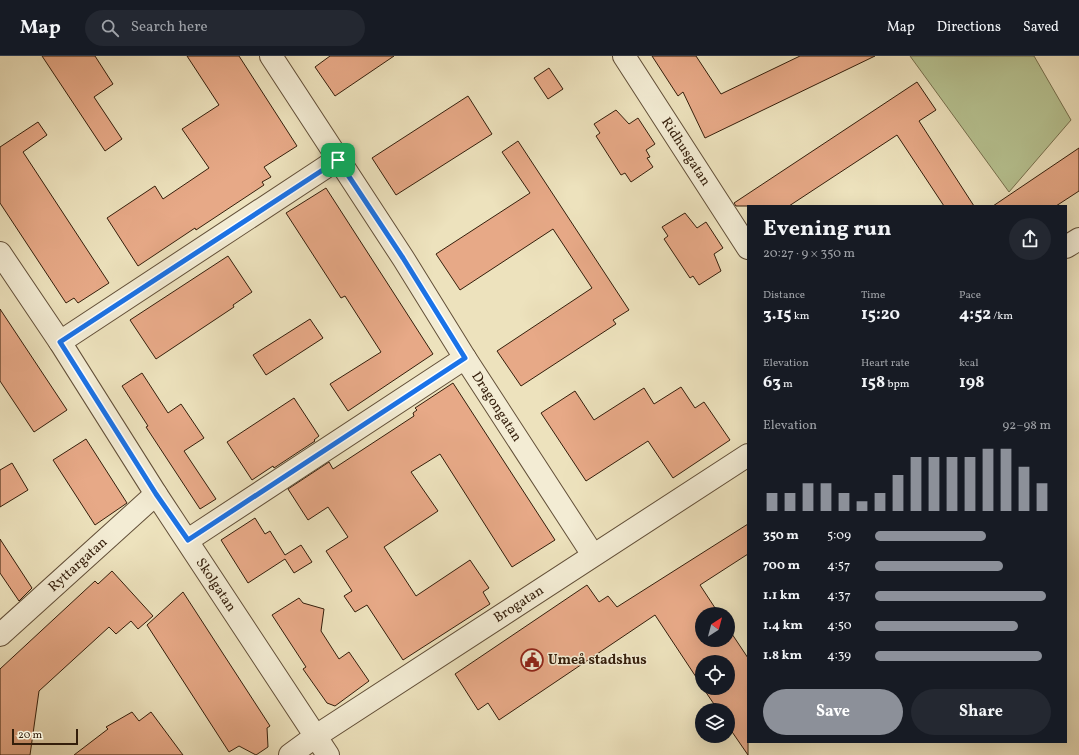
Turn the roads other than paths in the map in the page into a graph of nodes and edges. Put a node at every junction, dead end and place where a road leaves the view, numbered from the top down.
1 (271, 56) edge
2 (624, 56) edge
3 (338, 160) junction
4 (1079, 239) edge
5 (747, 246) edge
6 (1067, 246) edge
7 (0, 253) edge
8 (60, 342) junction
9 (465, 358) junction
10 (747, 456) edge
11 (156, 494) junction
12 (188, 540) junction
13 (593, 555) junction
14 (0, 636) edge
15 (316, 736) junction
16 (290, 755) edge
17 (328, 755) edge

1 - 3 street, Dragongatan
2 - 5 street, Ridhusgatan
3 - 8 street
3 - 9 street, Dragongatan
4 - 6 street
7 - 8 street, Skolgatan
8 - 11 street, Skolgatan
9 - 12 street
9 - 13 street, Dragongatan
10 - 13 street, Brogatan
11 - 12 street, Skolgatan
11 - 14 street, Ryttargatan
12 - 15 street, Skolgatan
13 - 15 street, Brogatan
15 - 16 street, Brogatan
15 - 17 street, Skolgatan

